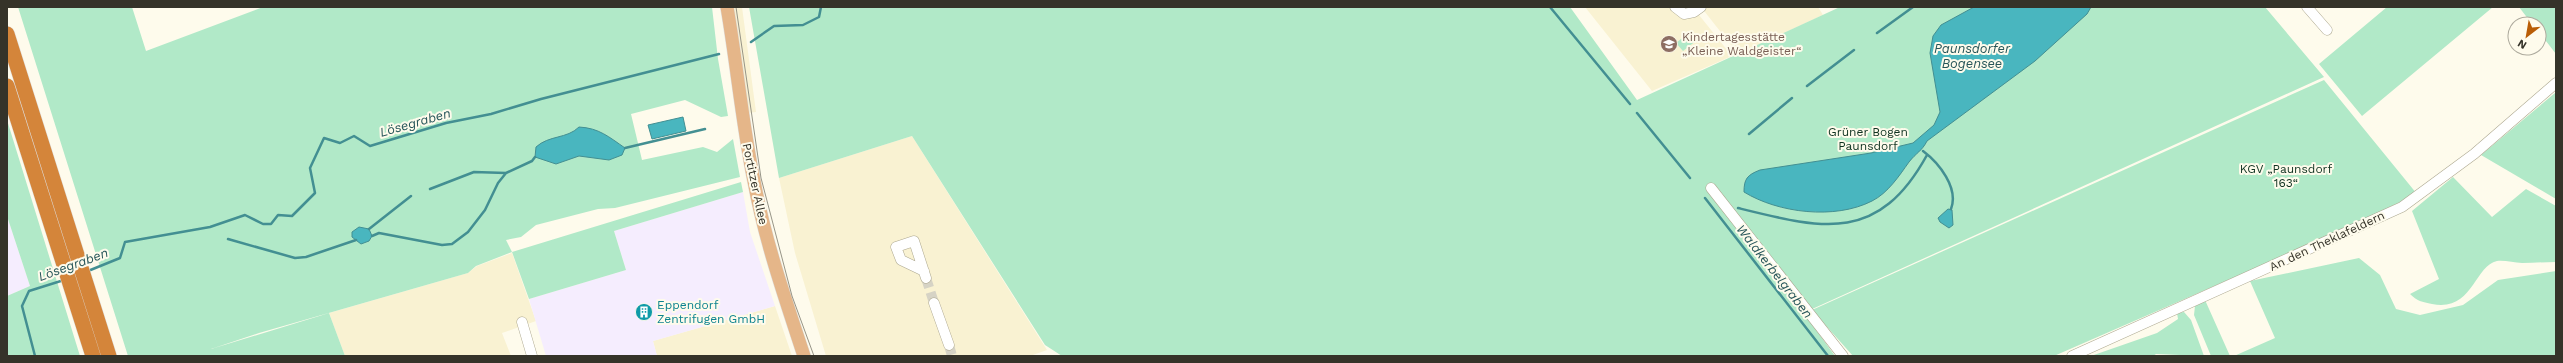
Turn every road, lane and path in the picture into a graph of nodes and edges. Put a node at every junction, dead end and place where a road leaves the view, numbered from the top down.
1 (727, 7) edge
2 (1676, 7) edge
3 (1701, 7) edge
4 (2312, 9) edge
5 (2327, 30) dead end
6 (7, 34) edge
7 (2556, 84) edge
8 (7, 86) edge
9 (1711, 188) dead end
10 (934, 303) tunnel mouth
11 (522, 322) dead end
12 (948, 345) tunnel mouth
13 (93, 356) edge
14 (109, 356) edge
15 (532, 356) edge
16 (804, 356) edge
17 (1843, 356) edge
18 (2072, 356) edge

1 - 16 main road, Portitzer Allee
2 - 3 street
4 - 5 street
6 - 14 highway
7 - 18 street, An den Theklafeldern
8 - 13 highway
9 - 17 street
10 - 12 street
11 - 15 street

